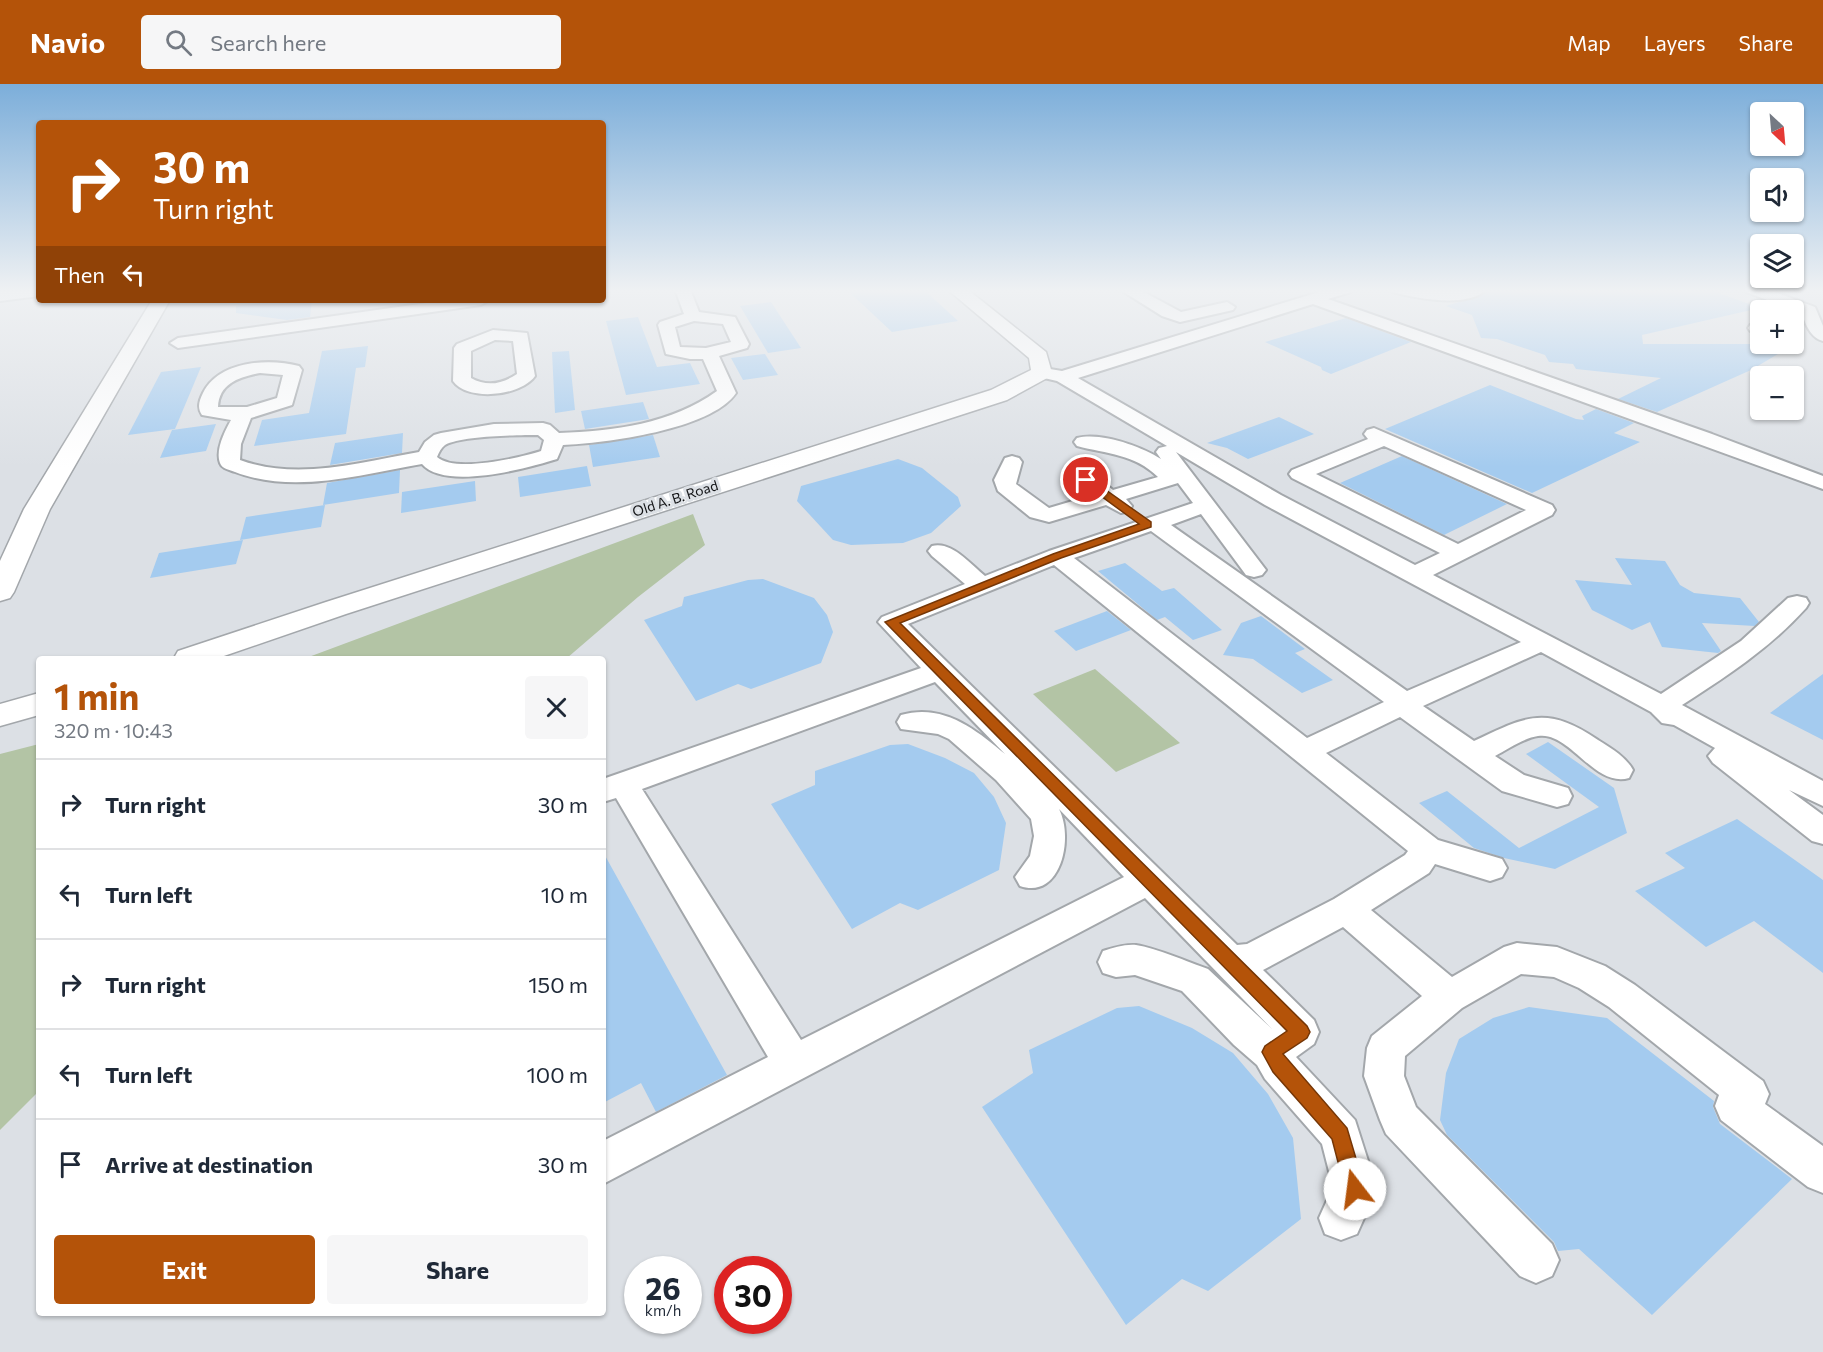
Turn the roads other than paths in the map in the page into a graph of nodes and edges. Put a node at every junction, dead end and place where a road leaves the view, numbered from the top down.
1 (132, 348) edge
2 (268, 348) edge
3 (462, 348) edge
4 (522, 348) edge
5 (672, 348) edge
6 (728, 348) edge
7 (1029, 348) edge
8 (1136, 348) edge
9 (1456, 348) edge
10 (709, 354) junction
11 (260, 368) junction
12 (1052, 375) junction
13 (492, 390) junction
14 (244, 413) junction
15 (494, 430) junction
16 (1155, 432) junction
17 (554, 439) junction
18 (1084, 442) dead end
19 (427, 457) junction
20 (1012, 462) dead end
21 (1086, 480) dead end
22 (1823, 483) edge
23 (1111, 498) junction
24 (1207, 505) junction
25 (1150, 524) junction
26 (940, 551) dead end
27 (1458, 553) junction
28 (1057, 556) junction
29 (1254, 570) dead end
30 (1414, 575) junction
31 (982, 586) junction
32 (0, 592) edge
33 (1797, 603) dead end
34 (1542, 642) junction
35 (195, 656) edge
36 (939, 670) junction
37 (1403, 704) junction
38 (36, 705) edge
39 (1661, 706) junction
40 (0, 715) edge
41 (911, 722) dead end
42 (1304, 752) junction
43 (1473, 754) junction
44 (1019, 768) junction
45 (1618, 770) dead end
46 (613, 787) edge
47 (1823, 795) edge
48 (1557, 796) dead end
49 (1823, 832) edge
50 (1427, 849) junction
51 (1490, 868) dead end
52 (1032, 877) dead end
53 (1147, 880) junction
54 (1346, 909) junction
55 (1228, 961) junction
56 (1116, 962) dead end
57 (1449, 997) junction
58 (1271, 1052) junction
59 (794, 1064) junction
60 (606, 1161) edge
61 (1823, 1172) edge
62 (1341, 1218) dead end
63 (1536, 1260) dead end

1 - 32 street
2 - 11 street
3 - 13 street
4 - 13 street
5 - 10 street
6 - 10 street
7 - 12 street
8 - 12 street
9 - 22 street
10 - 17 street
11 - 14 street
11 - 14 street
12 - 16 street
12 - 35 street, Old A. B. Road
13 - 15 street
14 - 19 street
15 - 17 street
15 - 19 street
16 - 24 street
16 - 30 street
17 - 19 street
18 - 23 street
20 - 23 street
21 - 23 street
23 - 25 street
24 - 25 street
24 - 29 street
25 - 28 street
25 - 37 street
26 - 31 street
27 - 27 street
27 - 30 street
28 - 31 street
28 - 42 street
30 - 34 street
31 - 36 street
33 - 39 street
34 - 37 street
34 - 39 street
36 - 44 street
36 - 46 street
37 - 42 street
37 - 43 street
38 - 40 street
39 - 47 street
39 - 49 street
41 - 44 street
42 - 50 street
43 - 45 street
43 - 48 street
44 - 52 street
44 - 53 street
46 - 59 street
50 - 51 street
50 - 54 street
53 - 55 street
53 - 59 street
54 - 55 street
54 - 57 street
55 - 58 street
56 - 58 street
57 - 61 street
57 - 63 street
58 - 62 street
59 - 60 street

